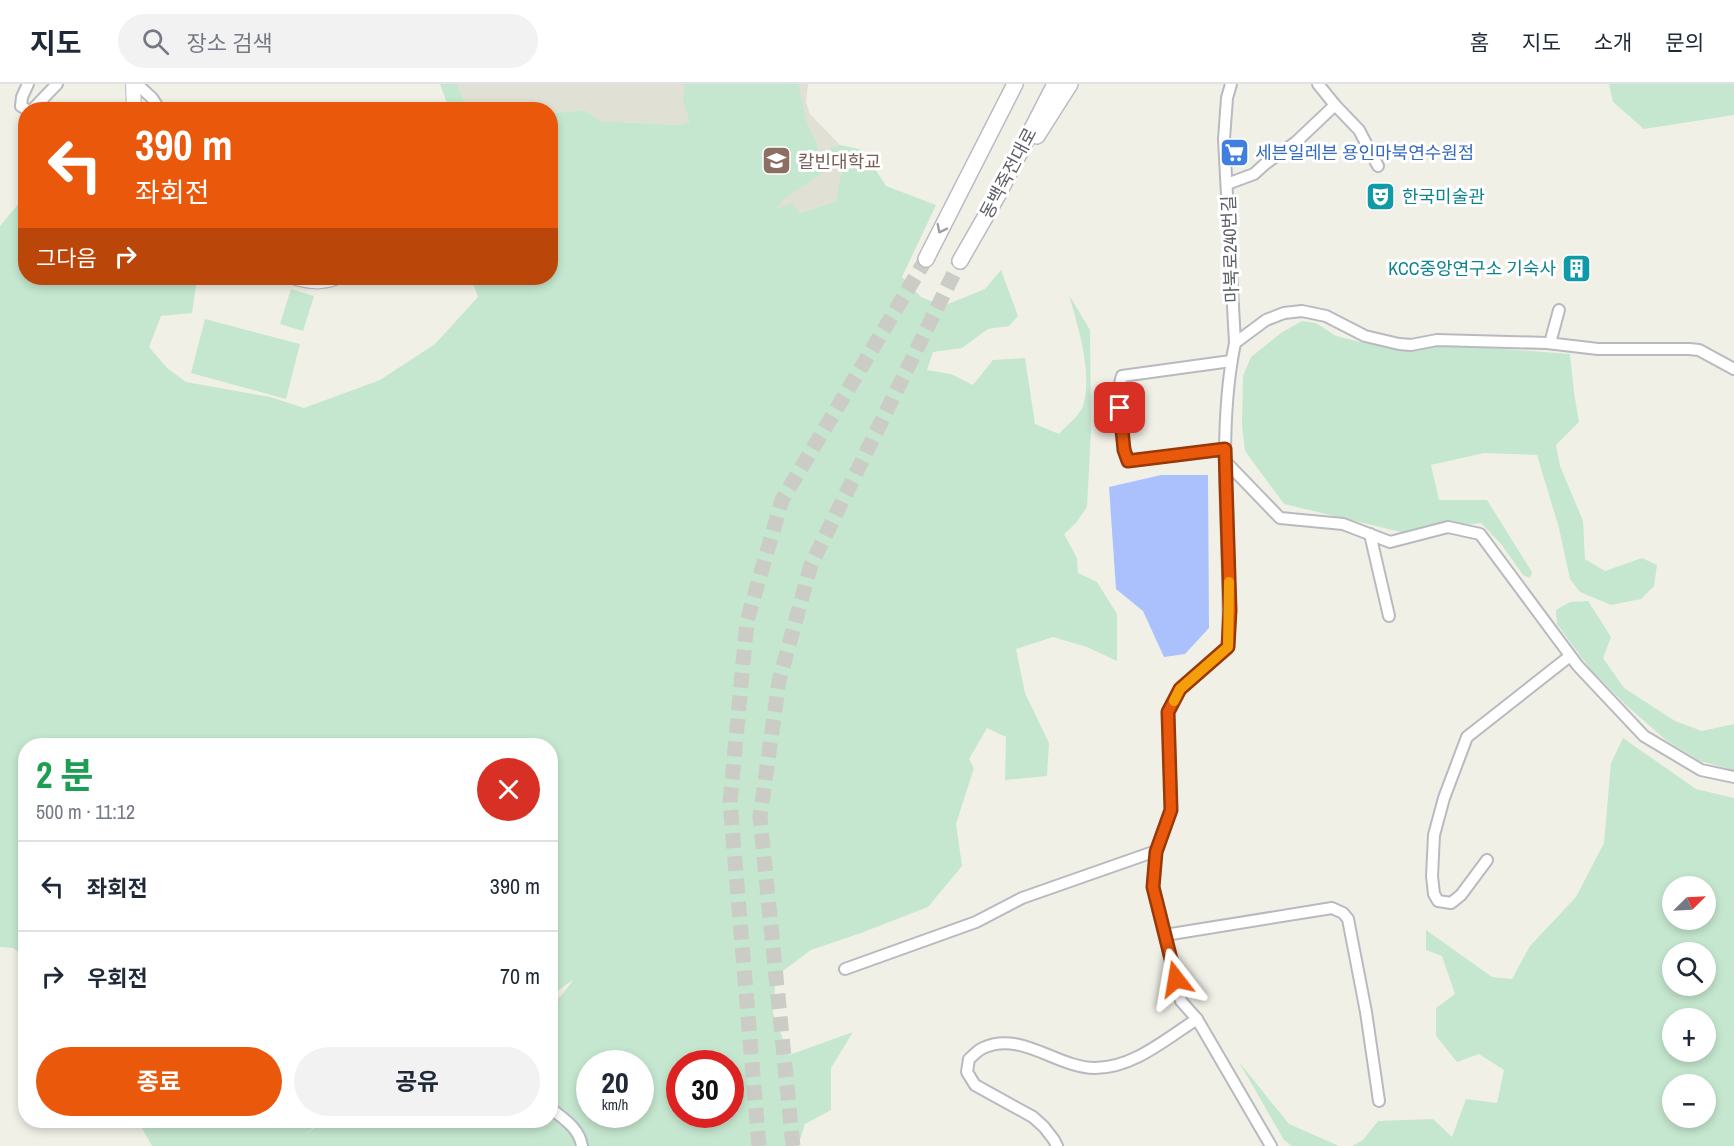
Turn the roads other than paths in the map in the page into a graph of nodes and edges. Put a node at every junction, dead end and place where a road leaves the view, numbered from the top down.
1 (28, 84) edge
2 (57, 84) edge
3 (135, 84) edge
4 (1004, 84) edge
5 (1015, 84) edge
6 (1055, 84) edge
7 (1070, 84) edge
8 (1232, 84) edge
9 (1318, 84) edge
10 (21, 102) edge
11 (40, 102) edge
12 (134, 102) edge
13 (155, 102) edge
14 (1335, 105) junction
15 (1378, 166) dead end
16 (1227, 184) junction
17 (959, 193) junction
18 (999, 193) junction
19 (926, 258) tunnel mouth
20 (960, 261) tunnel mouth
21 (1558, 310) dead end
22 (1234, 343) junction
23 (1550, 343) junction
24 (1231, 361) junction
25 (1734, 369) edge
26 (1225, 449) junction
27 (1226, 461) junction
28 (1370, 534) junction
29 (1389, 616) dead end
30 (1570, 656) junction
31 (1734, 777) edge
32 (1156, 852) junction
33 (1487, 860) dead end
34 (1165, 935) junction
35 (845, 969) dead end
36 (1197, 1019) junction
37 (1379, 1101) dead end
38 (558, 1114) edge
39 (582, 1146) edge
40 (1057, 1146) edge
41 (1271, 1146) edge

1 - 10 street
2 - 11 street
3 - 12 street
3 - 13 street
4 - 17 main road
5 - 17 main road, 동백죽전대로
6 - 18 main road, 동백죽전대로
7 - 18 main road
8 - 16 street, 마북로240번길
9 - 14 street
14 - 15 street
14 - 16 street
16 - 22 street, 마북로240번길
17 -> 19 main road, 동백죽전대로
18 - 20 main road, 동백죽전대로
21 - 23 street
22 - 23 street
22 - 24 street, 마북로240번길
23 - 25 street
24 - 26 street, 마북로240번길
24 - 26 street
26 - 27 street, 마북로240번길
27 - 28 street
27 - 32 street, 마북로240번길
28 - 29 street
28 - 30 street
30 - 31 street
30 - 33 street
32 - 34 street, 마북로240번길
32 - 35 street
34 - 36 street, 마북로240번길
34 - 37 street
36 - 40 street
36 - 41 street, 마북로240번길
38 - 39 street

